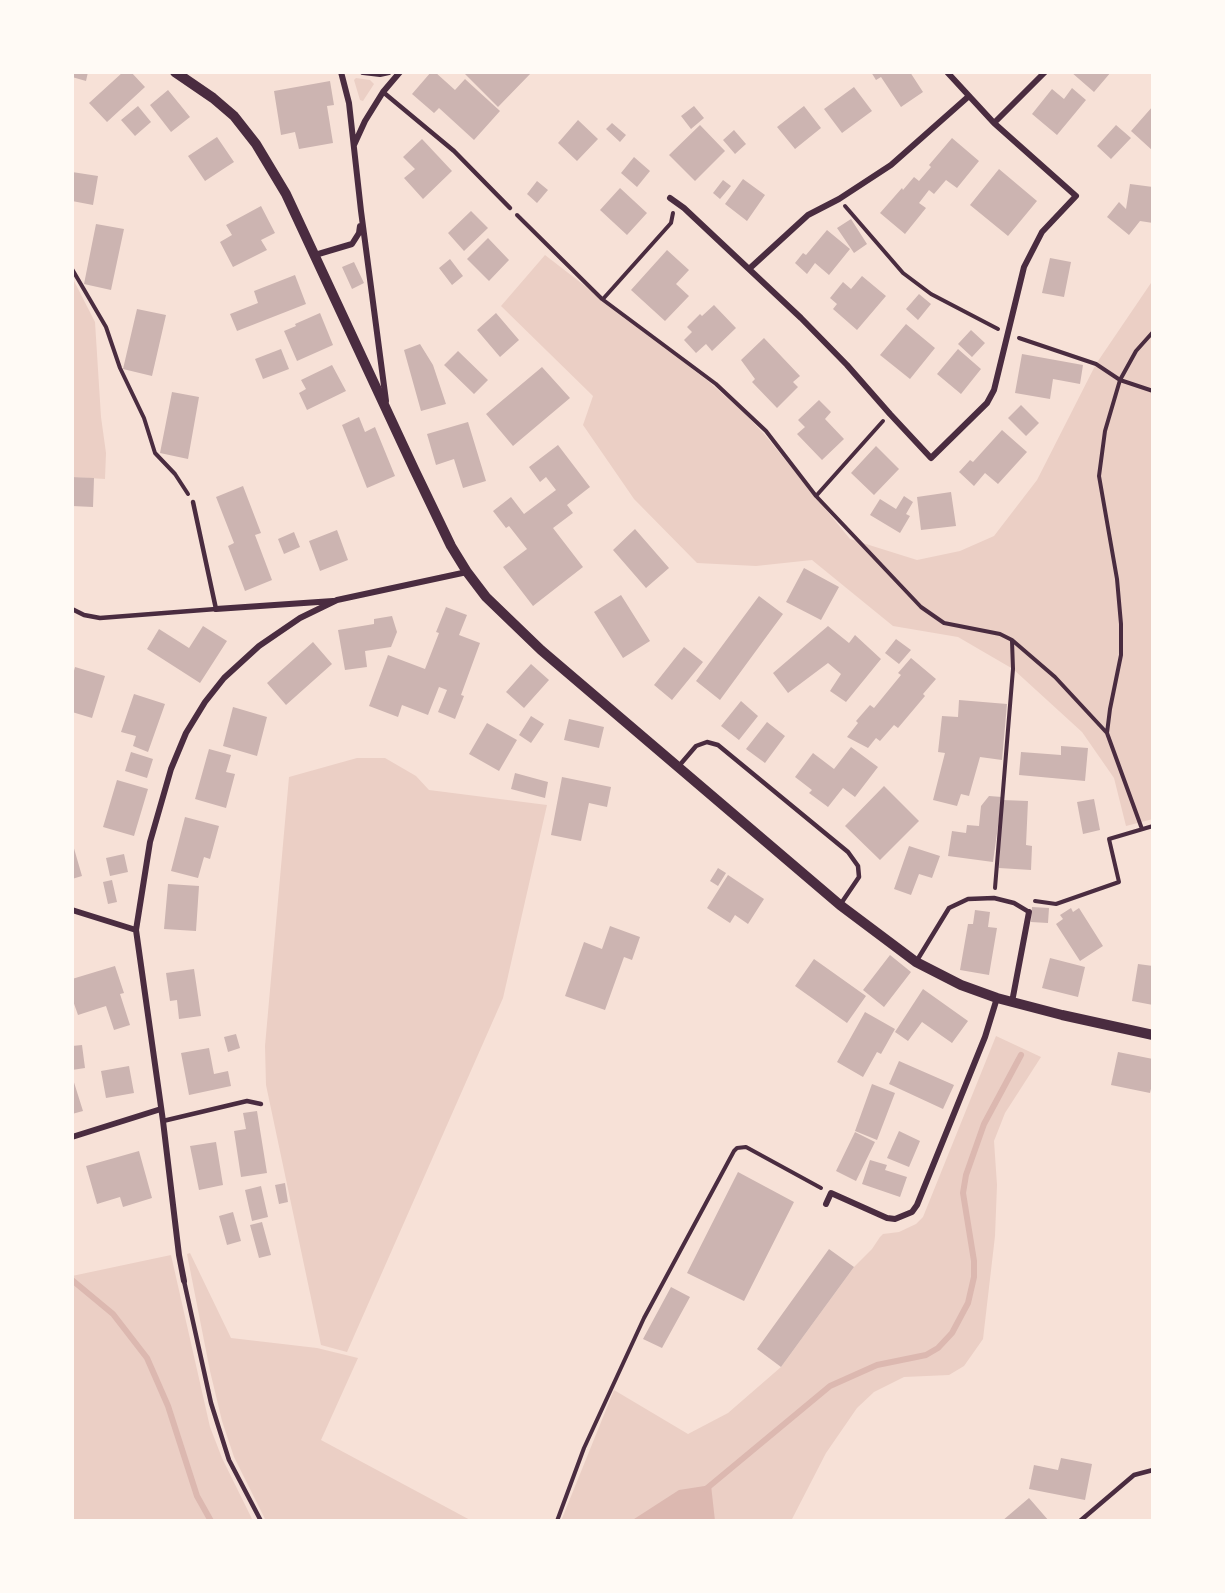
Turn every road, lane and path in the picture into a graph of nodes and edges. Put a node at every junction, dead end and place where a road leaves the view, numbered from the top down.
1 (175, 72) edge
2 (340, 72) edge
3 (363, 72) edge
4 (389, 72) edge
5 (400, 72) edge
6 (947, 72) edge
7 (1045, 72) edge
8 (383, 92) junction
9 (969, 96) junction
10 (994, 123) junction
11 (354, 146) junction
12 (670, 198) joint
13 (839, 199) junction
14 (510, 208) joint
15 (361, 211) junction
16 (315, 255) junction
17 (72, 269) edge
18 (749, 269) junction
19 (602, 299) junction
20 (1153, 332) edge
21 (1007, 334) junction
22 (1120, 380) junction
23 (1153, 391) edge
24 (386, 407) junction
25 (890, 414) junction
26 (816, 496) junction
27 (194, 502) joint
28 (467, 572) junction
29 (337, 600) junction
30 (72, 609) edge
31 (216, 609) junction
32 (1012, 640) junction
33 (1107, 734) junction
34 (678, 767) junction
35 (1153, 826) edge
36 (1142, 829) junction
37 (994, 898) junction
38 (1031, 900) dead end
39 (840, 905) junction
40 (72, 910) edge
41 (1029, 912) joint
42 (136, 930) junction
43 (916, 962) junction
44 (997, 998) junction
45 (1012, 1002) junction
46 (1153, 1035) edge
47 (261, 1104) dead end
48 (160, 1109) junction
49 (163, 1121) junction
50 (72, 1137) edge
51 (831, 1193) junction
52 (826, 1204) dead end
53 (184, 1281) joint
54 (1153, 1470) edge
55 (261, 1521) edge
56 (557, 1521) edge
57 (1080, 1521) edge

1 - 16 street
2 - 11 street
3 - 4 street
5 - 8 street
6 - 9 street
7 - 10 street
8 - 11 street
8 - 14 lane
9 - 10 street
9 - 13 street
10 - 21 street
11 - 15 street
12 - 18 street
12 - 19 path
13 - 18 street
13 - 21 path
14 - 19 path
15 - 16 street
15 - 24 street
16 - 24 street
17 - 27 path
18 - 25 street
19 - 26 path
20 - 22 path
21 - 22 path
21 - 25 street
22 - 23 path
22 - 33 path
24 - 28 street
25 - 26 path
26 - 32 path
27 - 31 lane
28 - 29 street
28 - 34 street
29 - 31 street
29 - 42 street
30 - 31 lane
32 - 33 path
32 - 37 path
33 - 36 path
34 - 39 street
34 - 39 lane
35 - 36 path
36 - 38 path
37 - 41 lane
37 - 43 lane
39 - 43 street
40 - 42 street
41 - 45 street
42 - 48 street
43 - 44 street
44 - 45 street
44 - 51 street
45 - 46 street
47 - 49 lane
48 - 49 street
48 - 50 street
49 - 53 street
51 - 52 street
51 - 56 path
53 - 55 lane
54 - 57 lane

